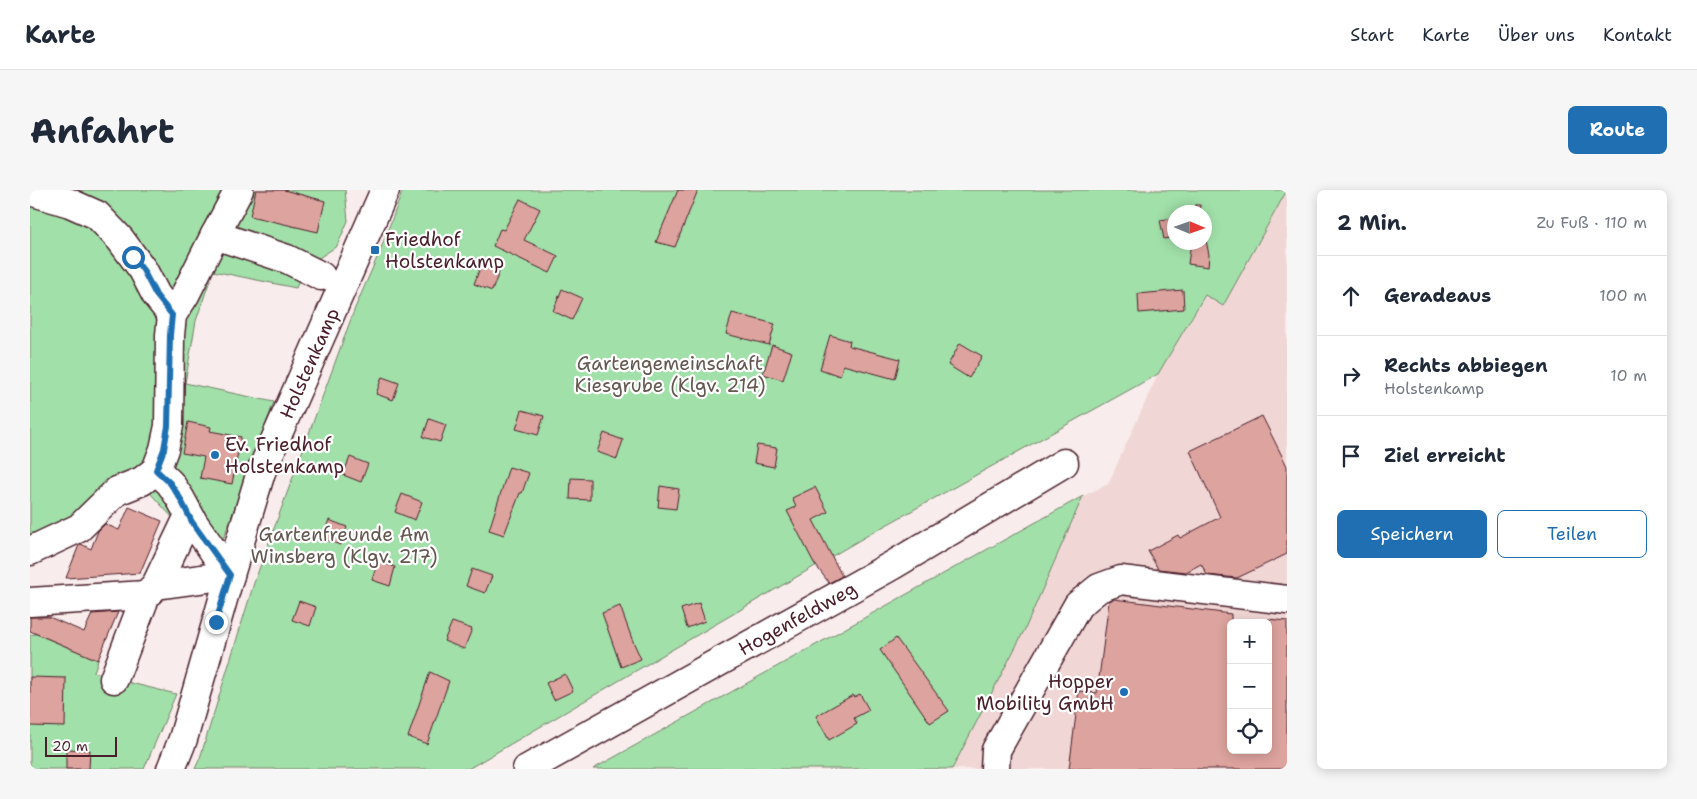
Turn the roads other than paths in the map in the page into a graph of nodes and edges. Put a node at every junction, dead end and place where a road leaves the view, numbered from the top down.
1 (239, 190) edge
2 (366, 190) edge
3 (385, 190) edge
4 (30, 191) edge
5 (71, 196) edge
6 (375, 215) junction
7 (215, 235) junction
8 (321, 276) dead end
9 (172, 315) junction
10 (1064, 463) dead end
11 (156, 470) junction
12 (190, 517) junction
13 (30, 551) edge
14 (230, 575) junction
15 (151, 590) junction
16 (1287, 600) edge
17 (30, 602) edge
18 (114, 679) dead end
19 (555, 762) edge
20 (171, 769) edge
21 (527, 769) edge
22 (995, 769) edge

1 - 7 street
2 - 6 street
3 - 6 street, Holstenkamp
4 - 5 street
5 - 9 street
6 - 14 street, Holstenkamp
7 - 8 street
7 - 9 street
9 - 11 street
10 - 19 street, Hogenfeldweg
11 - 12 street
11 - 13 street
12 - 14 street
12 - 15 street
14 - 15 street
14 - 20 street, Holstenkamp
15 - 17 street
15 - 18 street
16 - 22 street
19 - 21 street, Hogenfeldweg

